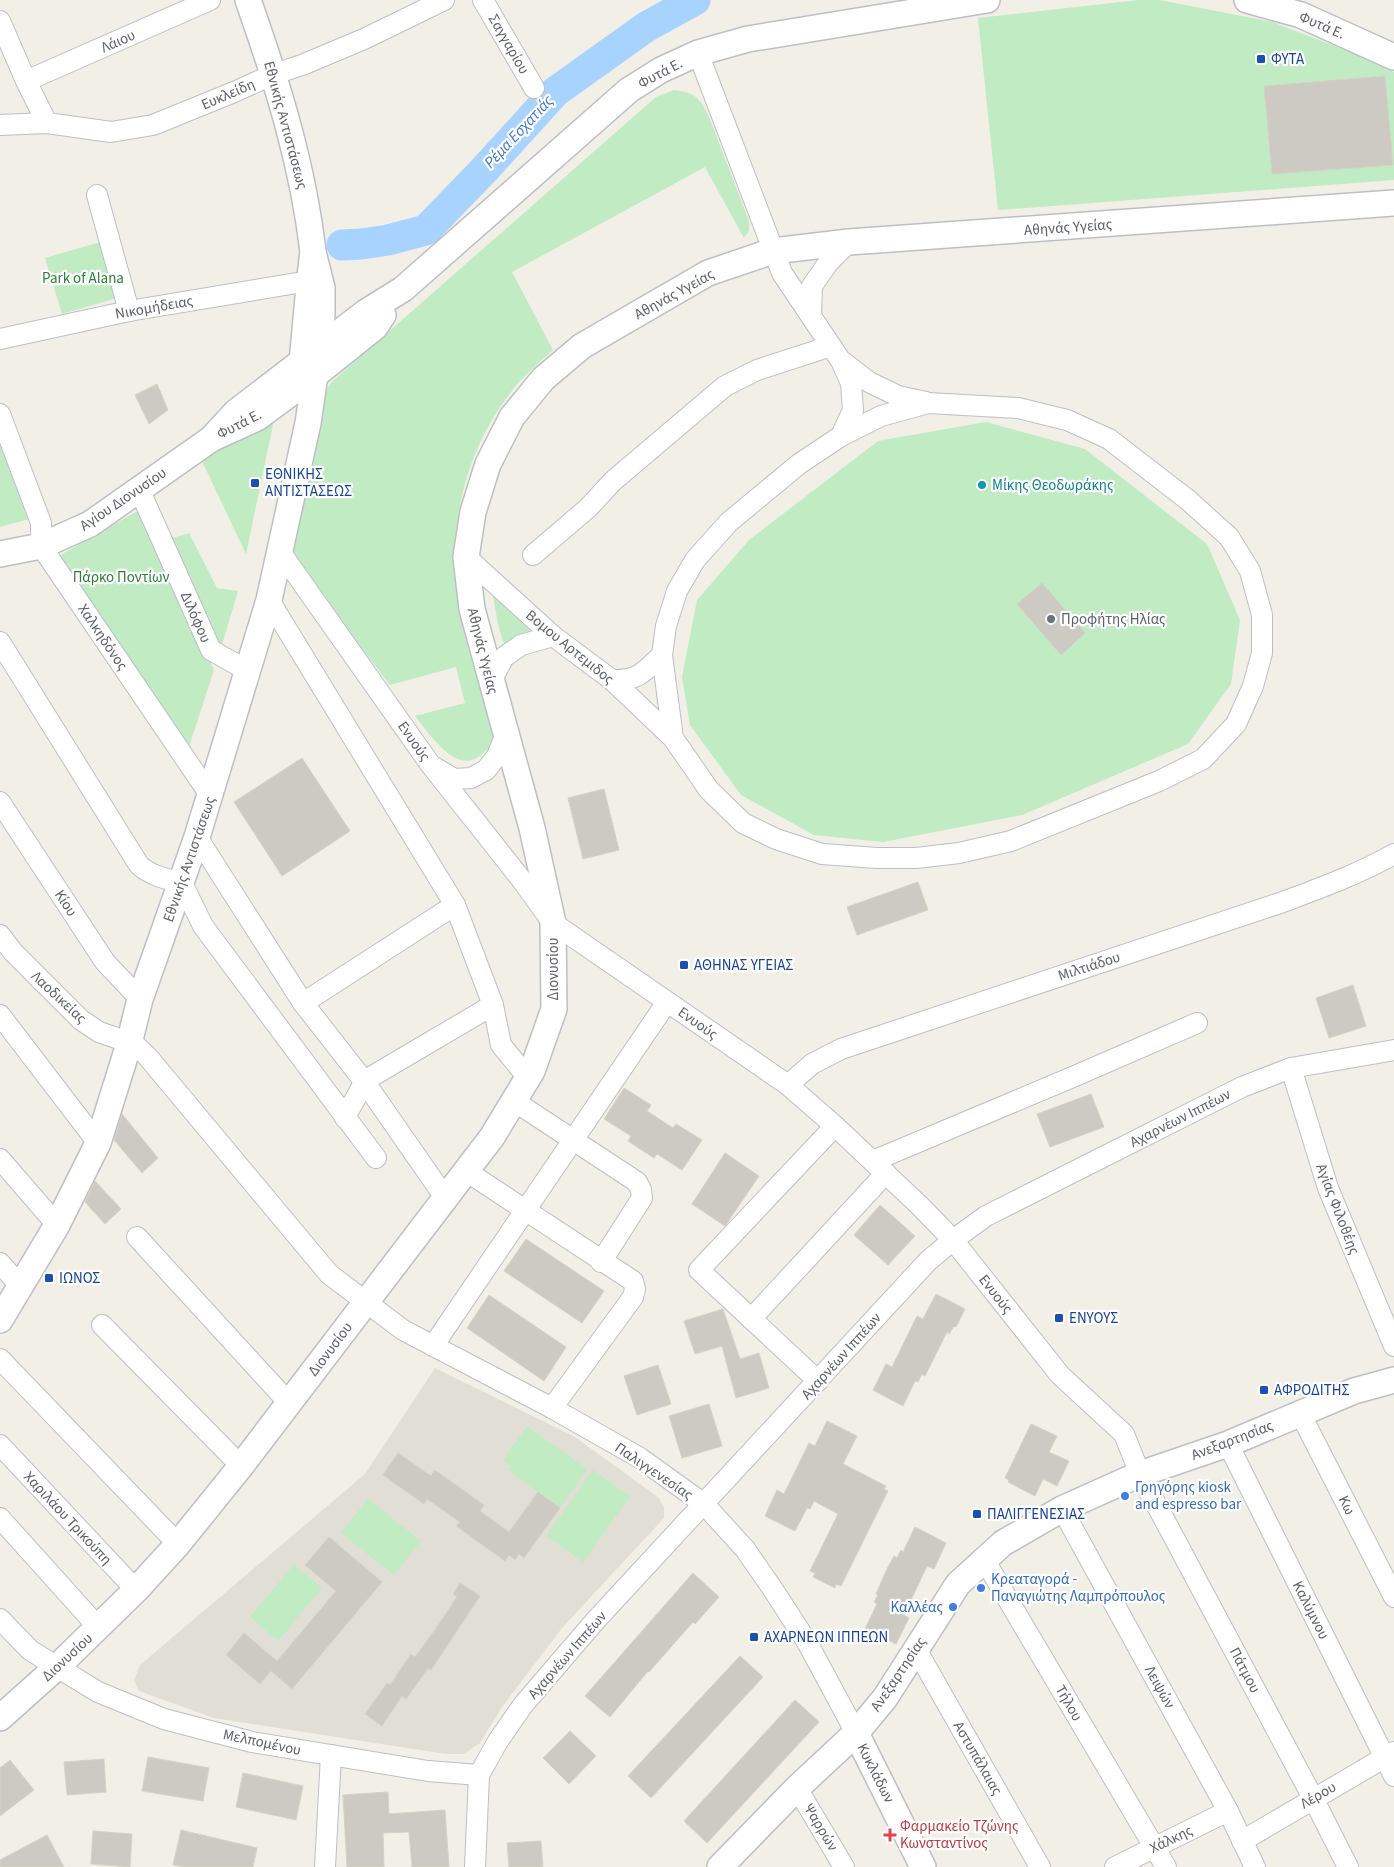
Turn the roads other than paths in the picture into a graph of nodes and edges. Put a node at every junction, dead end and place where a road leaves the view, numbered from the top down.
1 (210, 0) edge
2 (248, 0) edge
3 (444, 0) edge
4 (483, 0) edge
5 (987, 0) edge
6 (1247, 0) edge
7 (905, 6) edge
8 (0, 21) edge
9 (698, 53) junction
10 (1394, 56) edge
11 (274, 74) junction
12 (26, 81) junction
13 (534, 88) dead end
14 (47, 124) junction
15 (0, 125) edge
16 (97, 195) dead end
17 (1394, 203) edge
18 (849, 242) junction
19 (773, 251) junction
20 (315, 284) junction
21 (403, 290) junction
22 (128, 311) junction
23 (366, 312) junction
24 (810, 316) junction
25 (0, 339) edge
26 (836, 354) junction
27 (311, 362) junction
28 (928, 403) junction
29 (0, 414) edge
30 (842, 436) junction
31 (211, 439) joint
32 (139, 489) junction
33 (40, 546) junction
34 (279, 550) junction
35 (0, 554) edge
36 (533, 555) dead end
37 (466, 557) junction
38 (269, 600) junction
39 (553, 636) junction
40 (0, 642) edge
41 (662, 655) junction
42 (248, 671) junction
43 (612, 680) junction
44 (491, 681) junction
45 (506, 734) junction
46 (673, 738) junction
47 (430, 764) junction
48 (210, 795) junction
49 (0, 802) edge
50 (197, 837) junction
51 (1394, 854) edge
52 (182, 883) junction
53 (454, 906) junction
54 (553, 923) junction
55 (0, 935) edge
56 (6, 956) edge
57 (140, 999) junction
58 (667, 1002) junction
59 (303, 1003) junction
60 (493, 1004) junction
61 (0, 1015) edge
62 (1197, 1023) dead end
63 (129, 1044) junction
64 (1394, 1050) edge
65 (1290, 1068) junction
66 (528, 1078) junction
67 (364, 1081) junction
68 (788, 1085) junction
69 (514, 1101) junction
70 (345, 1118) junction
71 (835, 1126) junction
72 (573, 1142) junction
73 (98, 1143) junction
74 (376, 1158) dead end
75 (0, 1159) edge
76 (879, 1167) junction
77 (466, 1171) junction
78 (446, 1199) junction
79 (525, 1210) junction
80 (57, 1225) junction
81 (137, 1237) dead end
82 (953, 1240) junction
83 (601, 1262) junction
84 (0, 1263) edge
85 (21, 1287) junction
86 (366, 1302) junction
87 (751, 1319) junction
88 (0, 1320) edge
89 (102, 1325) dead end
90 (434, 1346) junction
91 (1394, 1346) edge
92 (0, 1359) edge
93 (1394, 1380) edge
94 (818, 1381) junction
95 (288, 1403) junction
96 (552, 1408) junction
97 (1300, 1413) junction
98 (1228, 1444) junction
99 (0, 1445) edge
100 (241, 1466) junction
101 (1140, 1474) junction
102 (704, 1504) junction
103 (1062, 1509) junction
104 (0, 1518) edge
105 (178, 1544) junction
106 (984, 1559) junction
107 (136, 1590) junction
108 (1394, 1598) edge
109 (0, 1618) edge
110 (98, 1627) junction
111 (916, 1649) junction
112 (57, 1667) junction
113 (0, 1718) edge
114 (856, 1733) junction
115 (1389, 1754) edge
116 (331, 1755) junction
117 (479, 1775) junction
118 (1394, 1776) edge
119 (797, 1788) junction
120 (1313, 1798) junction
121 (1228, 1812) junction
122 (1242, 1841) junction
123 (1154, 1848) junction
124 (325, 1867) edge
125 (475, 1867) edge
126 (720, 1867) edge
127 (844, 1867) edge
128 (923, 1867) edge
129 (1040, 1867) edge
130 (1115, 1867) edge
131 (1166, 1867) edge
132 (1255, 1867) edge
133 (1348, 1867) edge

1 - 12 street, Λάιου
2 - 11 street, Εθνικής Αντιστάσεως
3 - 11 street, Ευκλείδη
4 - 13 street, Σαγγαρίου
5 - 7 street, Φυτά Ε.
6 - 10 street, Φυτά Ε.
7 - 9 street, Φυτά Ε.
8 - 12 street
9 - 19 street
9 - 21 street, Φυτά Ε.
11 - 14 street, Ευκλείδη
11 - 20 street, Εθνικής Αντιστάσεως
12 - 14 street
14 - 15 street, Ευκλείδη
16 - 22 street
17 - 18 street, Αθηνάς Υγείας
18 - 19 street, Αθηνάς Υγείας
18 - 24 street
19 - 24 street
19 - 37 street, Αθηνάς Υγείας
20 - 22 street, Νικομήδειας
20 - 23 street
20 - 27 street, Εθνικής Αντιστάσεως
21 - 23 street, Φυτά Ε.
21 - 27 street, Φυτά Ε.
22 - 25 street, Νικομήδειας
23 - 27 street, Φυτά Ε.
24 - 26 street
26 - 28 street
26 - 30 street
26 - 36 street
27 - 31 street, Φυτά Ε.
27 - 34 street, Εθνικής Αντιστάσεως
28 - 30 street
28 - 46 street, Βομου Αρτεμιδος
29 - 33 street
30 - 41 street
31 - 32 street, Αγίου Διονυσίου
32 - 33 street, Αγίου Διονυσίου
32 - 42 street, Διλόφου
33 - 35 street, Αγίου Διονυσίου
33 - 48 street, Χαλκηδόνος
34 - 38 street, Εθνικής Αντιστάσεως
34 - 47 street, Ενυούς
37 - 39 street, Βομου Αρτεμιδος
37 - 44 street, Αθηνάς Υγείας
38 - 42 street, Εθνικής Αντιστάσεως
38 - 53 street
39 - 43 street, Βομου Αρτεμιδος
39 - 44 street
40 - 52 street
41 - 43 street
41 - 46 street
42 - 48 street, Εθνικής Αντιστάσεως
43 - 46 street, Βομου Αρτεμιδος
44 - 45 street, Αθηνάς Υγείας
45 - 47 street
45 - 54 street, Αθηνάς Υγείας
47 - 54 street, Ενυούς
48 - 50 street, Εθνικής Αντιστάσεως
49 - 57 street, Κίου
50 - 52 street, Εθνικής Αντιστάσεως
50 - 59 street
51 - 68 street, Μιλτιάδου
52 - 57 street, Εθνικής Αντιστάσεως
52 - 70 street
53 - 59 street
53 - 60 street
54 - 58 street, Ενυούς
54 - 66 street, Διονυσίου
55 - 56 street, Λαοδικείας
56 - 63 street, Λαοδικείας
57 - 63 street, Εθνικής Αντιστάσεως
58 - 68 street, Ενυούς
58 - 72 street
59 - 67 street
60 - 66 street
60 - 67 street
61 - 73 street
62 - 76 street
63 - 73 street, Εθνικής Αντιστάσεως
63 - 86 street, Λαοδικείας
64 - 65 street, Αχαρνέων Ιππέων
65 - 82 street, Αχαρνέων Ιππέων
65 - 91 street, Αγίας Φιλοθέης
66 - 69 street, Διονυσίου
67 - 70 street
67 - 78 street
68 - 71 street, Ενυούς
69 - 72 street
69 - 77 street, Διονυσίου
70 - 74 street
71 - 76 street, Ενυούς
71 - 87 street
72 - 79 street
72 - 83 street
73 - 80 street, Εθνικής Αντιστάσεως
75 - 80 street
76 - 82 street, Ενυούς
76 - 87 street
77 - 78 street, Διονυσίου
77 - 79 street
78 - 86 street, Διονυσίου
79 - 83 street
79 - 90 street
80 - 85 street, Εθνικής Αντιστάσεως
81 - 95 street
82 - 94 street, Αχαρνέων Ιππέων
82 - 101 street, Ενυούς
83 - 96 street
84 - 85 street
85 - 88 street, Εθνικής Αντιστάσεως
86 - 90 street, Παλιγγενεσίας
86 - 95 street, Διονυσίου
87 - 94 street
89 - 100 street
90 - 96 street, Παλιγγενεσίας
92 - 105 street
93 - 97 street, Ανεξαρτησίας
94 - 102 street, Αχαρνέων Ιππέων
95 - 100 street, Διονυσίου
96 - 102 street, Παλιγγενεσίας
97 - 98 street, Ανεξαρτησίας
97 - 108 street, Κω
98 - 101 street, Ανεξαρτησίας
98 - 115 street, Καλύμνου
99 - 107 street, Χαριλάου Τρικούπη
100 - 105 street, Διονυσίου
101 - 103 street, Ανεξαρτησίας
101 - 120 street, Πάτμου
102 - 114 street, Παλιγγενεσίας
102 - 117 street, Αχαρνέων Ιππέων
103 - 106 street, Ανεξαρτησίας
103 - 121 street, Λειψών
104 - 110 street
105 - 107 street, Διονυσίου
106 - 111 street, Ανεξαρτησίας
106 - 123 street, Τήλου
107 - 110 street, Διονυσίου
109 - 112 street, Μελπομένου
110 - 112 street, Διονυσίου
111 - 114 street, Ανεξαρτησίας
111 - 129 street, Αστυπάλαιας
112 - 113 street, Διονυσίου
112 - 116 street, Μελπομένου
114 - 119 street, Ανεξαρτησίας
114 - 128 street, Κυκλάδων
115 - 118 street, Καλύμνου
115 - 120 street, Λέρου
116 - 117 street, Μελπομένου
116 - 124 street
117 - 125 street, Αχαρνέων Ιππέων
119 - 126 street, Ανεξαρτησίας
119 - 127 street, Ψαρρών
120 - 122 street, Λέρου
120 - 133 street, Πάτμου
121 - 122 street, Λειψών
121 - 123 street, Χάλκης
122 - 132 street, Λειψών
123 - 130 street, Χάλκης
123 - 131 street, Τήλου

